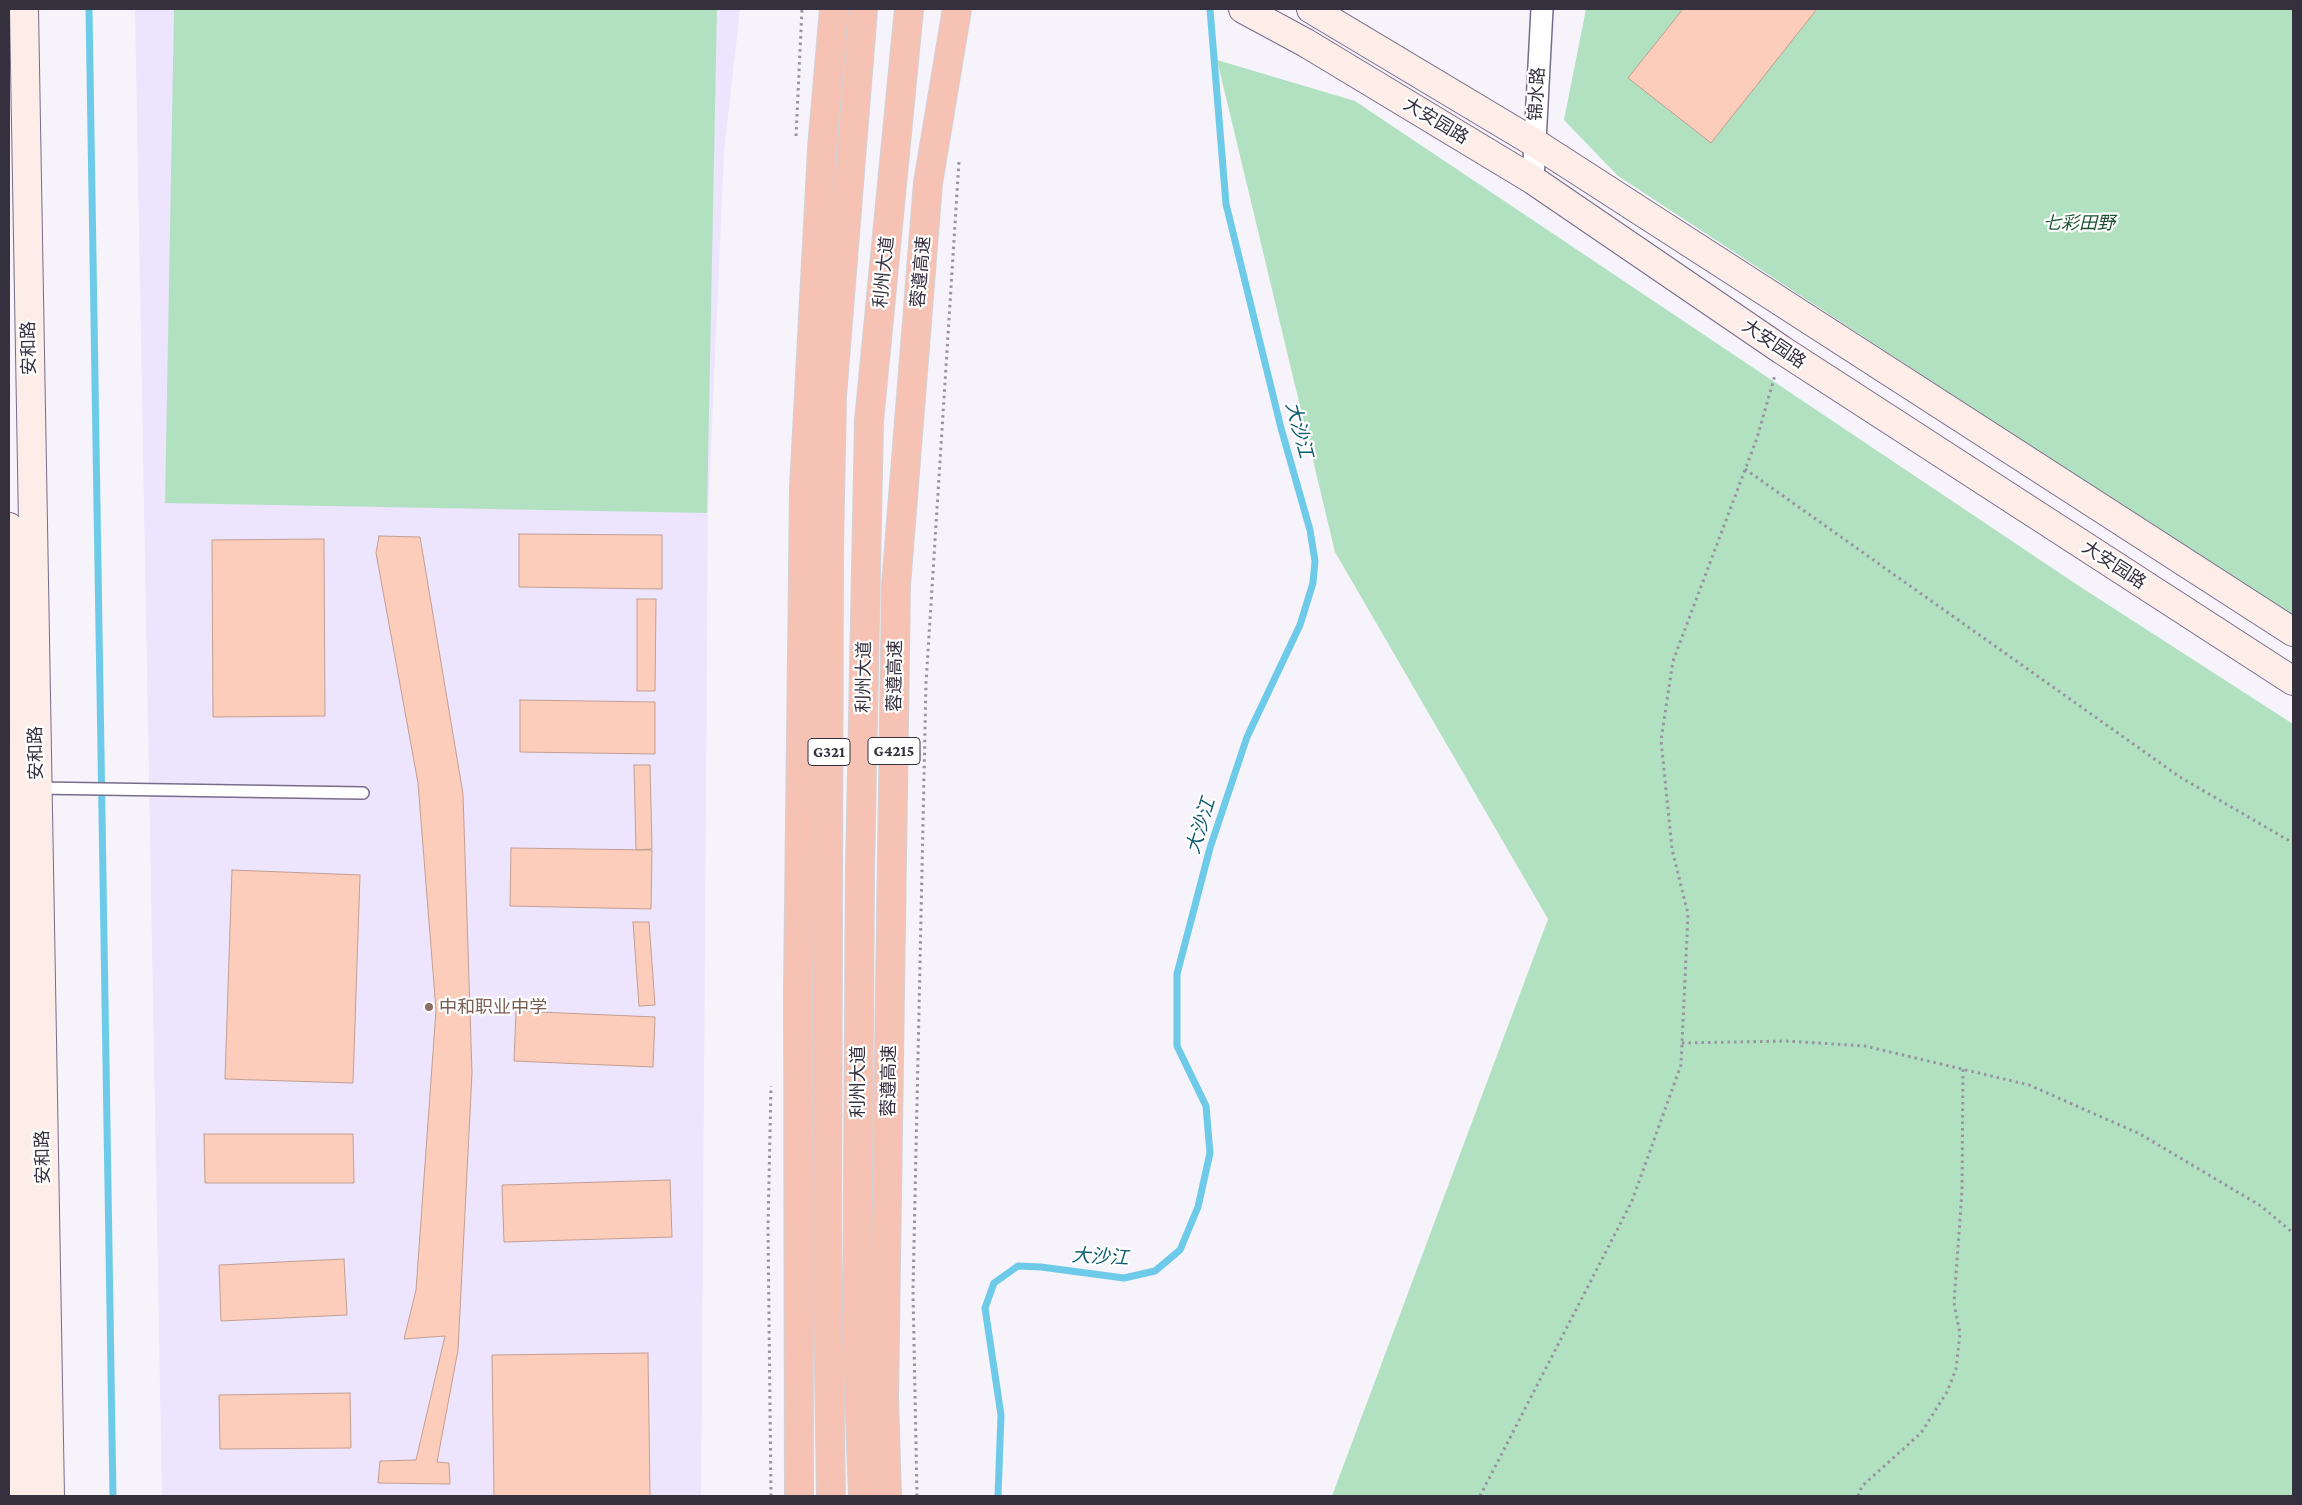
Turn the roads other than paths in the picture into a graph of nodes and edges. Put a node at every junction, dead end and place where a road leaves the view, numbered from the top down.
1 (24, 9) edge
2 (834, 9) edge
3 (863, 9) edge
4 (909, 9) edge
5 (957, 9) edge
6 (1311, 9) edge
7 (1542, 9) edge
8 (1247, 11) edge
9 (1535, 143) junction
10 (1533, 180) junction
11 (20, 495) edge
12 (9, 527) edge
13 (2293, 632) edge
14 (2293, 681) edge
15 (37, 788) junction
16 (363, 793) dead end
17 (24, 1211) edge
18 (22, 1496) edge
19 (50, 1496) edge
20 (799, 1496) edge
21 (831, 1496) edge
22 (863, 1496) edge
23 (887, 1496) edge

1 - 11 street, 安和路
2 - 20 highway
3 - 21 highway, 利州大道 / G321
4 - 22 highway, 利州大道 / G321
5 - 23 highway, 蓉遵高速 / G4215
6 - 9 street
7 - 9 street, 锦水路
8 - 10 street, 大安园路
9 - 10 street, 锦水路
9 - 13 street
10 - 14 street, 大安园路
11 - 15 street, 安和路
12 - 17 street, 安和路
15 - 16 lane
15 - 17 street, 安和路
17 - 18 street, 安和路
17 - 19 street, 安和路

